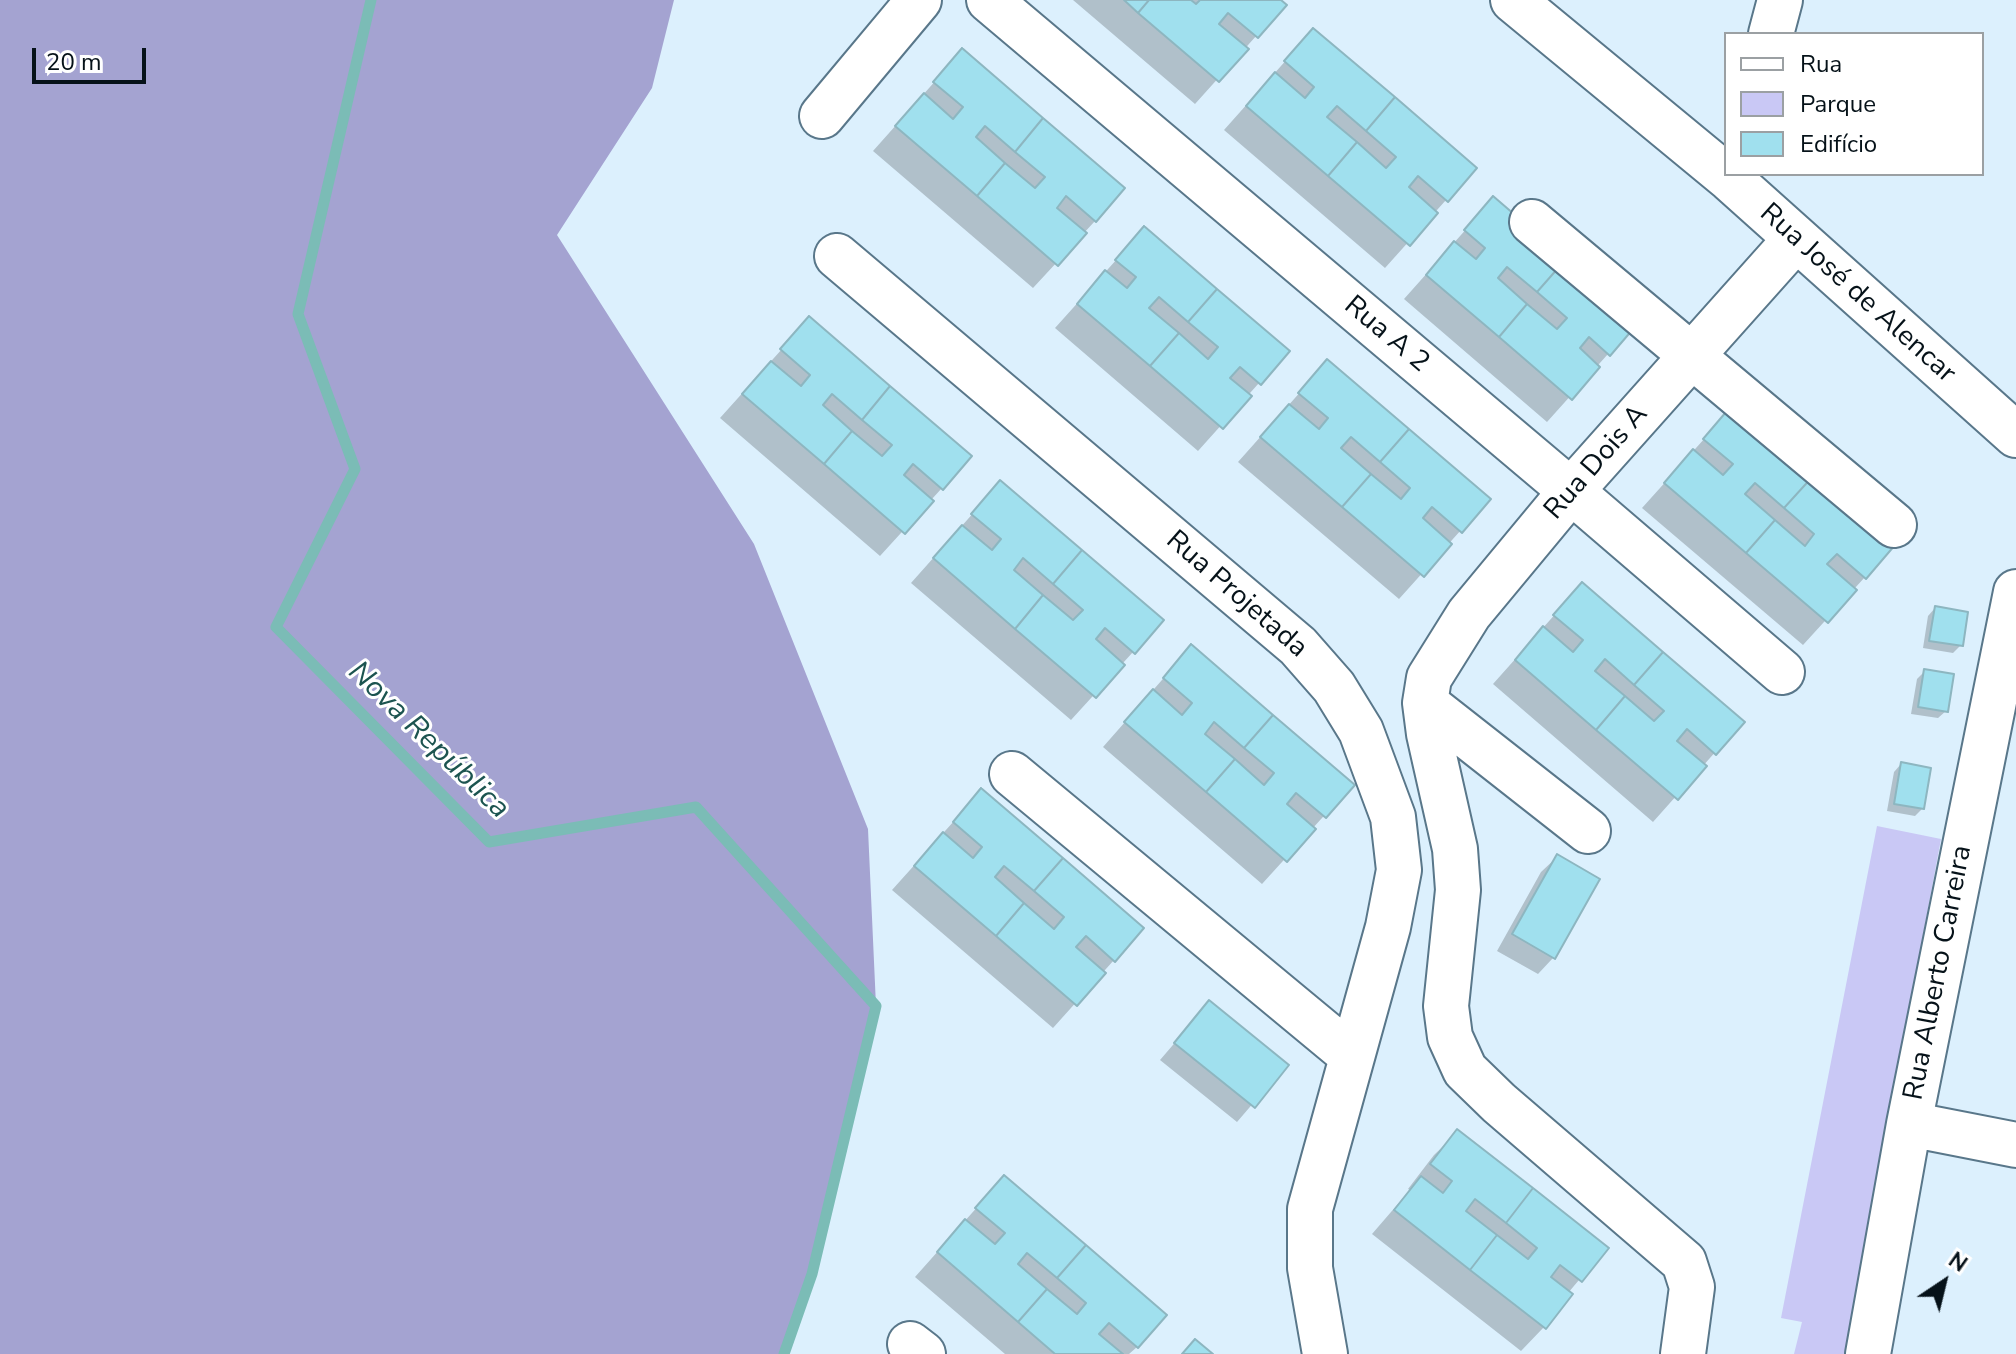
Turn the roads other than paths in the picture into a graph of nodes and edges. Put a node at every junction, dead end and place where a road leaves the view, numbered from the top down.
1 (919, 0) edge
2 (989, 0) edge
3 (1513, 0) edge
4 (1780, 0) edge
5 (1772, 32) edge
6 (822, 116) dead end
7 (1724, 170) edge
8 (1731, 176) edge
9 (1532, 222) dead end
10 (1795, 240) junction
11 (837, 256) dead end
12 (1692, 355) junction
13 (2016, 435) edge
14 (1571, 491) junction
15 (1894, 525) dead end
16 (2016, 592) edge
17 (1782, 672) dead end
18 (1425, 703) junction
19 (1012, 774) dead end
20 (1588, 831) dead end
21 (1351, 1055) junction
22 (1909, 1124) junction
23 (2016, 1145) edge
24 (1325, 1354) edge
25 (1683, 1354) edge
26 (1868, 1354) edge

1 - 6 street
2 - 14 street, Rua A 2
3 - 7 street, Rua José de Alencar
4 - 5 street
8 - 10 street, Rua José de Alencar
9 - 12 street
10 - 12 street, Rua Dois A
10 - 13 street, Rua José de Alencar
11 - 21 street, Rua Projetada
12 - 14 street, Rua Dois A
12 - 15 street
14 - 17 street, Rua A 2
14 - 18 street, Rua Dois A
16 - 22 street, Rua Alberto Carreira
18 - 20 street
18 - 25 street
19 - 21 street
21 - 24 street, Rua Projetada
22 - 23 street
22 - 26 street, Rua Alberto Carreira

